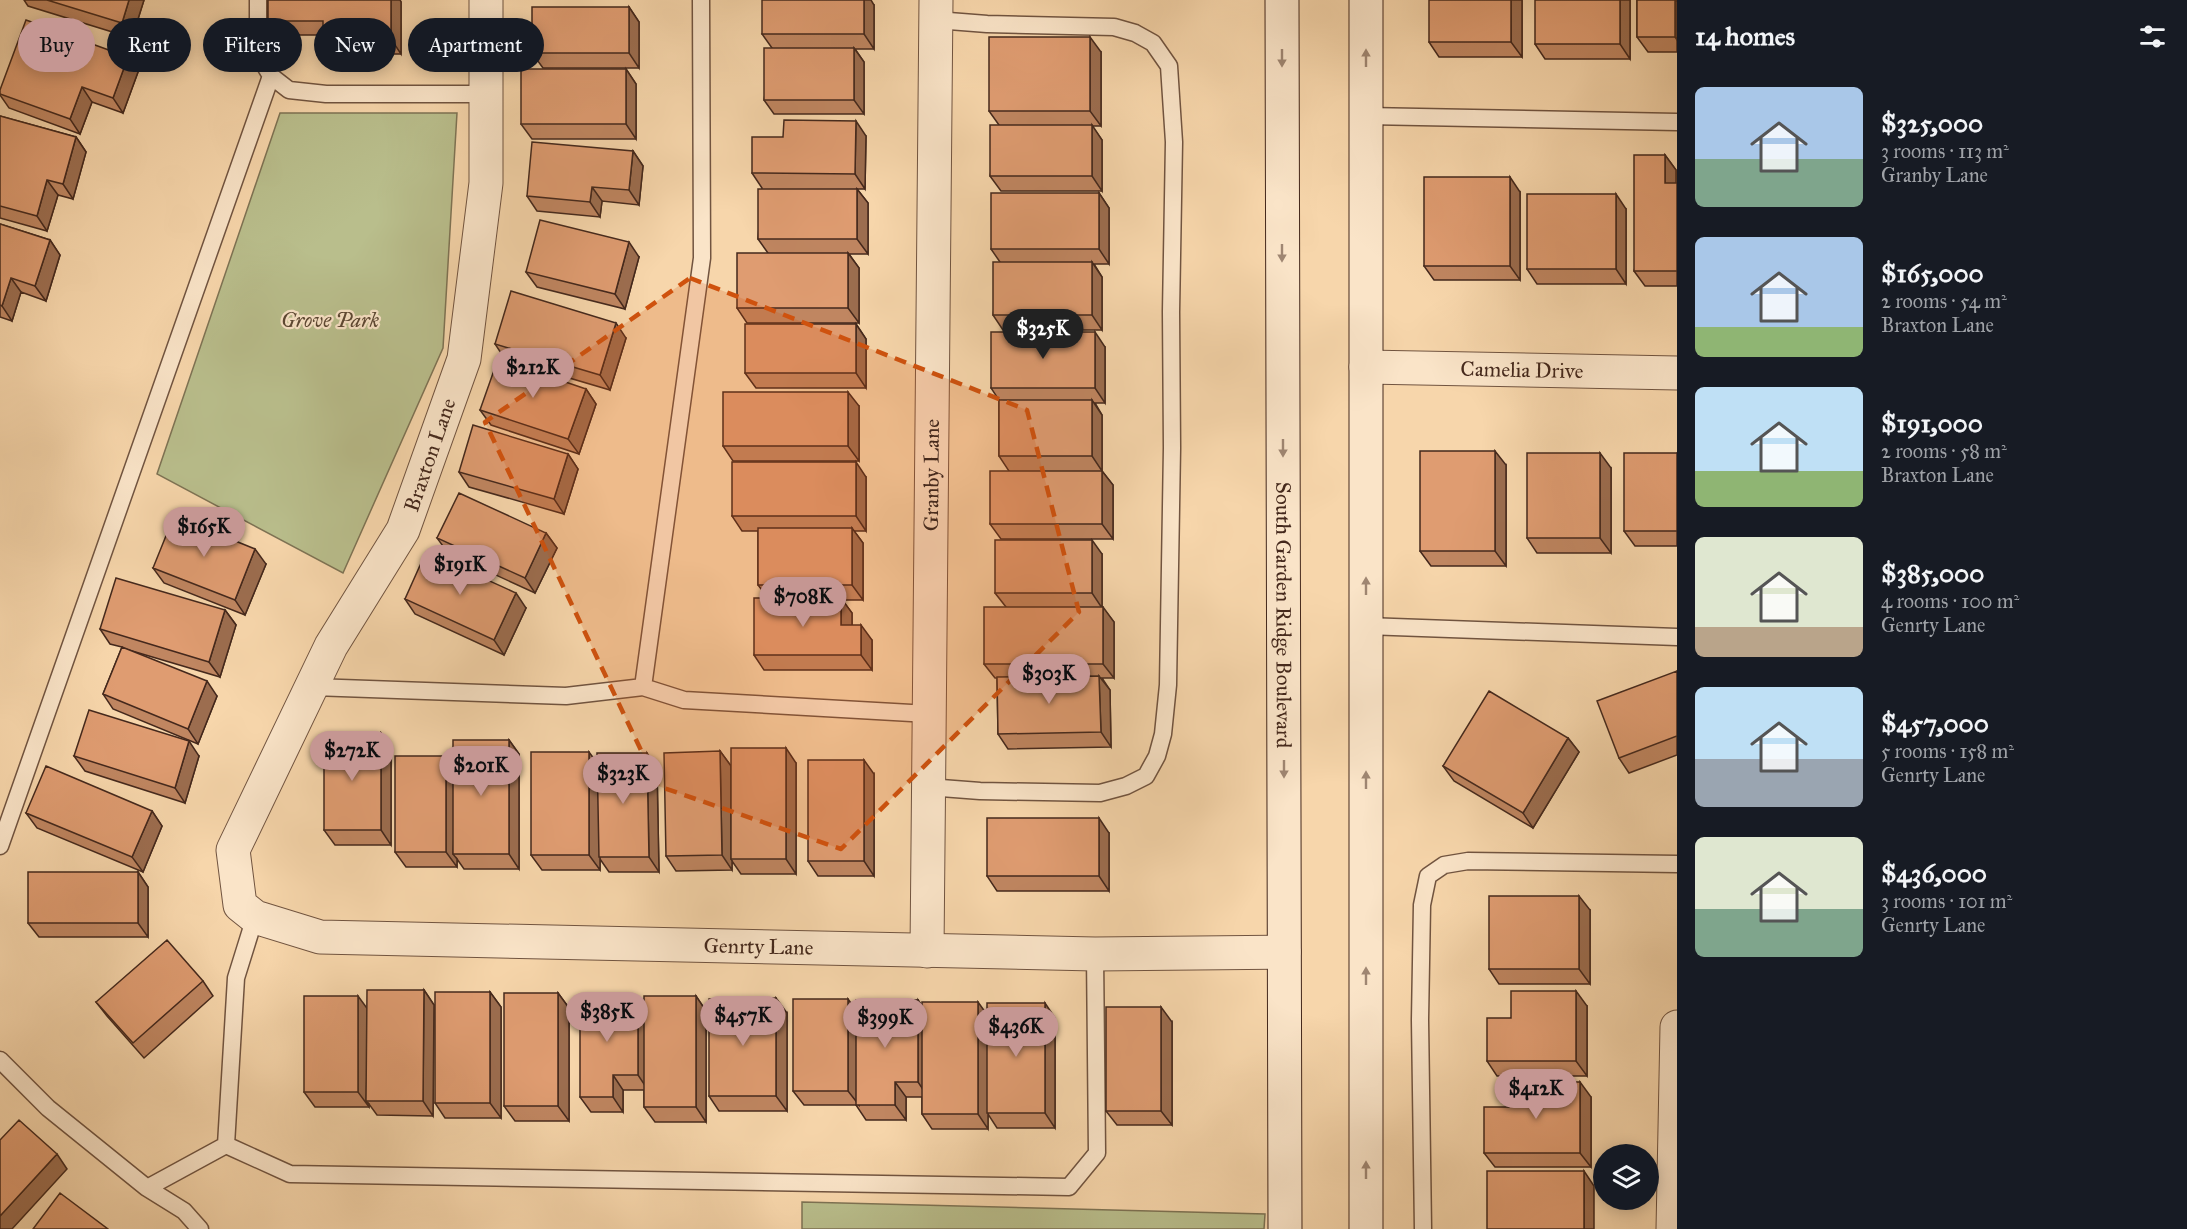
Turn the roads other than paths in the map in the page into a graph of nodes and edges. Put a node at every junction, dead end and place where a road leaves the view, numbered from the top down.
1 (258, 0) edge
2 (486, 0) edge
3 (701, 0) edge
4 (1282, 0) edge
5 (1366, 0) edge
6 (936, 10) edge
7 (272, 76) junction
8 (486, 94) junction
9 (1366, 116) junction
10 (1677, 122) edge
11 (1366, 367) junction
12 (1677, 373) edge
13 (1366, 626) junction
14 (1677, 637) edge
15 (313, 687) junction
16 (643, 687) junction
17 (929, 714) junction
18 (928, 787) junction
19 (0, 846) edge
20 (1677, 864) edge
21 (247, 911) junction
22 (927, 951) junction
23 (1284, 952) junction
24 (1095, 954) junction
25 (1677, 1027) edge
26 (0, 1060) edge
27 (226, 1145) junction
28 (147, 1188) junction
29 (200, 1229) edge
30 (1285, 1229) edge
31 (1366, 1229) edge
32 (1423, 1229) edge
33 (1673, 1229) edge

1 - 7 lane
2 - 8 street, Braxton Lane
3 - 16 lane
4 -> 23 street, South Garden Ridge Boulevard
9 -> 5 street
6 - 17 street, Granby Lane
6 - 18 lane
7 - 8 lane
7 - 19 lane
8 - 15 street, Braxton Lane
9 - 10 lane
9 - 11 street
11 - 12 street, Camelia Drive
13 -> 11 street
13 - 14 lane
31 -> 13 street
15 - 16 lane
15 - 21 street, Braxton Lane
16 - 17 lane
17 - 18 street, Granby Lane
18 - 22 street, Granby Lane
20 - 32 lane
21 - 22 street, Genrty Lane
21 - 27 lane
22 - 24 street, Genrty Lane
23 - 24 street, Genrty Lane
23 - 30 street, South Garden Ridge Boulevard
24 - 27 lane
25 - 33 street
26 - 28 lane
27 - 28 lane
28 - 29 lane

